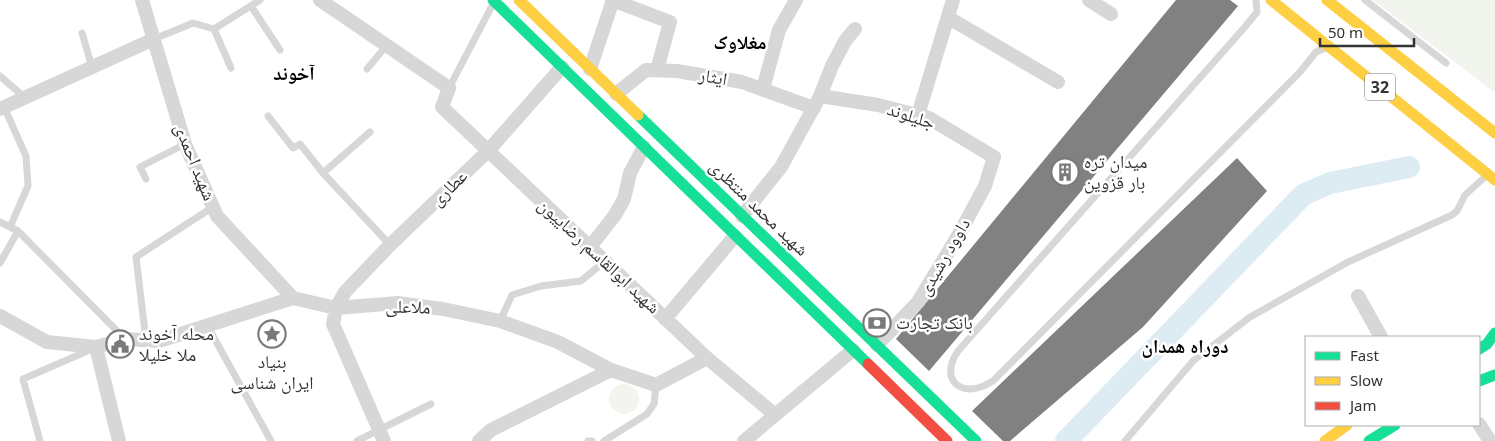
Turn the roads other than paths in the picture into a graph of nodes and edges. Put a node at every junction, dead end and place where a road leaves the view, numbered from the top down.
1 (142, 0) edge
2 (260, 0) edge
3 (320, 0) edge
4 (518, 0) edge
5 (612, 0) edge
6 (796, 0) edge
7 (953, 0) edge
8 (1089, 0) edge
9 (1256, 0) edge
10 (1271, 0) edge
11 (1327, 0) edge
12 (1365, 0) edge
13 (494, 1) edge
14 (251, 6) junction
15 (1111, 14) dead end
16 (949, 18) junction
17 (214, 28) junction
18 (855, 29) dead end
19 (82, 33) dead end
20 (154, 40) junction
21 (387, 45) junction
22 (1333, 49) junction
23 (280, 50) dead end
24 (1446, 63) dead end
25 (92, 67) junction
26 (562, 67) junction
27 (231, 68) dead end
28 (367, 69) dead end
29 (590, 69) junction
30 (657, 70) junction
31 (0, 76) edge
32 (1058, 82) dead end
33 (449, 88) junction
34 (763, 89) junction
35 (616, 94) junction
36 (24, 97) junction
37 (817, 102) junction
38 (2, 108) edge
39 (918, 115) junction
40 (268, 116) dead end
41 (370, 132) dead end
42 (1495, 132) edge
43 (185, 144) junction
44 (644, 147) junction
45 (488, 151) junction
46 (994, 157) joint
47 (323, 173) junction
48 (1491, 177) edge
49 (146, 179) dead end
50 (213, 207) junction
51 (742, 216) junction
52 (0, 222) edge
53 (10, 227) junction
54 (18, 231) junction
55 (735, 236) junction
56 (390, 245) junction
57 (590, 247) junction
58 (605, 261) junction
59 (0, 263) edge
60 (1358, 296) dead end
61 (293, 298) junction
62 (336, 308) junction
63 (0, 316) edge
64 (665, 319) junction
65 (500, 321) junction
66 (207, 326) junction
67 (1495, 333) edge
68 (1380, 336) edge
69 (125, 339) junction
70 (146, 340) junction
71 (1487, 344) edge
72 (877, 345) junction
73 (96, 347) junction
74 (853, 350) junction
75 (706, 358) junction
76 (611, 370) junction
77 (656, 385) junction
78 (431, 404) dead end
79 (774, 414) junction
80 (1346, 426) edge
81 (1393, 426) edge
82 (1480, 426) edge
83 (381, 435) edge
84 (40, 441) edge
85 (119, 441) edge
86 (271, 441) edge
87 (357, 441) edge
88 (479, 441) edge
89 (588, 441) edge
90 (592, 441) edge
91 (604, 441) edge
92 (744, 441) edge
93 (947, 441) edge
94 (976, 441) edge
95 (1125, 441) edge
96 (1325, 441) edge
97 (1369, 441) edge
98 (1490, 441) edge

1 - 20 street, شهید احمدی
2 - 14 lane
3 - 21 street
4 - 29 main road, شهید محمد منتظری
5 - 29 street
5 - 30 street
6 - 34 street
7 - 16 street
8 - 15 street
9 - 22 lane
10 - 22 main road, 32
11 - 42 main road, 32
12 - 24 lane
13 - 26 main road, شهید محمد منتظری
13 - 33 lane
14 - 17 lane
14 - 23 lane
16 - 32 street
16 - 39 street
17 - 20 lane
17 - 27 lane
18 - 37 street
19 - 25 lane
20 - 25 street
20 - 43 street, شهید احمدی
21 - 28 lane
21 - 33 street
22 - 48 main road, 32
25 - 36 street
26 - 44 main road, شهید محمد منتظری
26 - 45 street, عطاری
29 - 35 main road, شهید محمد منتظری
30 - 34 street, ایثار
30 - 35 street, ایثار
31 - 36 lane
33 - 45 street, شهید ابوالقاسم رضاییون
34 - 37 street, ایثار
35 - 51 main road, شهید محمد منتظری
36 - 38 street
37 - 39 street, جلیلوند
37 - 51 street
38 - 53 lane
39 - 46 street, جلیلوند
40 - 47 lane
41 - 47 lane
43 - 49 lane
43 - 50 street, شهید احمدی
44 - 55 main road, شهید محمد منتظری
44 - 57 street
45 - 56 street, عطاری
45 - 57 street, شهید ابوالقاسم رضاییون
46 - 72 street, داوود رشیدی
47 - 56 lane
48 - 95 lane
50 - 61 street, شهید احمدی
50 - 70 lane
51 - 72 main road, شهید محمد منتظری
52 - 53 lane
53 - 54 lane
54 - 59 lane
54 - 69 lane
55 - 64 street
55 - 74 main road, شهید محمد منتظری
56 - 62 street, عطاری
57 - 58 street, شهید ابوالقاسم رضاییون
58 - 64 street, شهید ابوالقاسم رضاییون
58 - 65 lane
60 - 68 street
61 - 62 street, ملاعلی
61 - 66 street
62 - 65 street, ملاعلی
62 - 83 street
63 - 73 street
64 - 75 street, شهید ابوالقاسم رضاییون
65 - 76 street, ملاعلی
66 - 70 street
66 - 86 lane
67 - 71 main road
69 - 70 street
69 - 73 street
72 - 94 main road, شهید محمد منتظری
73 - 84 lane
73 - 85 street
74 - 79 street
74 - 93 main road, شهید محمد منتظری
75 - 77 street
75 - 79 street, شهید ابوالقاسم رضاییون
76 - 77 street, ملاعلی
76 - 88 street
77 - 91 lane
78 - 83 lane
79 - 92 street
80 - 96 main road
81 - 97 main road
82 - 98 street
83 - 87 lane
89 - 90 lane

